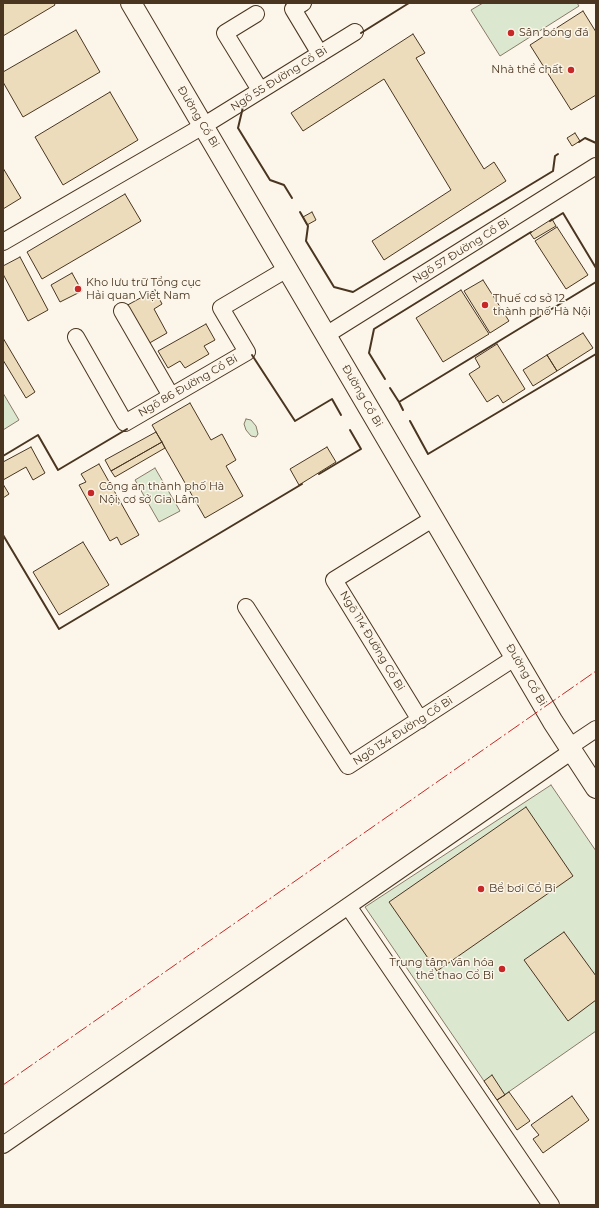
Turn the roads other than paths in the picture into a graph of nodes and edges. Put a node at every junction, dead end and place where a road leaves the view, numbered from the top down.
1 (130, 3) edge
2 (303, 3) edge
3 (256, 14) dead end
4 (355, 32) dead end
5 (320, 54) junction
6 (260, 90) junction
7 (203, 126) junction
8 (596, 166) edge
9 (3, 242) edge
10 (287, 269) junction
11 (122, 310) dead end
12 (326, 335) junction
13 (76, 337) dead end
14 (171, 396) junction
15 (434, 518) junction
16 (246, 607) dead end
17 (516, 657) junction
18 (420, 720) junction
19 (596, 729) edge
20 (570, 749) junction
21 (596, 788) edge
22 (348, 906) junction
23 (3, 1145) edge
24 (551, 1205) edge

1 - 7 main road, Đường Cổ Bi
2 - 5 street
3 - 6 street
4 - 5 street, Ngõ 55 Đường Cổ Bi
5 - 6 street, Ngõ 55 Đường Cổ Bi
6 - 7 street, Ngõ 55 Đường Cổ Bi
7 - 9 street, Ngõ 55 Đường Cổ Bi
7 - 10 main road, Đường Cổ Bi
8 - 12 street, Ngõ 57 Đường Cổ Bi
10 - 12 main road, Đường Cổ Bi
10 - 14 street, Ngõ 86 Đường Cổ Bi
11 - 14 street
12 - 15 main road, Đường Cổ Bi
13 - 14 street, Ngõ 86 Đường Cổ Bi
15 - 17 main road, Đường Cổ Bi
15 - 18 street, Ngõ 114 Đường Cổ Bi
16 - 18 street, Ngõ 134 Đường Cổ Bi
17 - 18 street, Ngõ 134 Đường Cổ Bi
17 - 20 main road, Đường Cổ Bi
19 - 20 street
20 - 21 main road, Đường Cổ Bi
20 - 22 street
22 - 23 street
22 - 24 street

